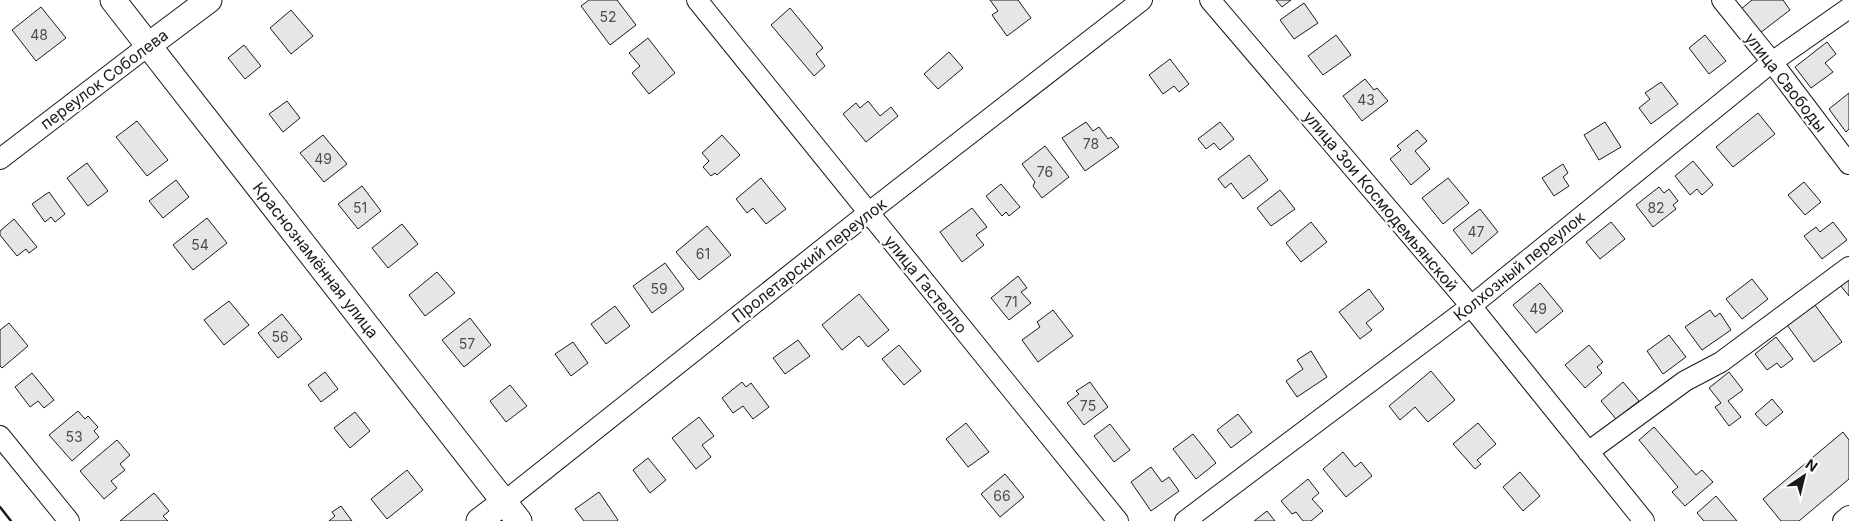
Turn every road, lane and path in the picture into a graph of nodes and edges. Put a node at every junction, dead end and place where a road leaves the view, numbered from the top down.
1 (113, 0) edge
2 (209, 0) edge
3 (697, 0) edge
4 (1142, 0) edge
5 (1210, 0) edge
6 (1722, 0) edge
7 (1849, 8) edge
8 (149, 45) junction
9 (1772, 62) junction
10 (0, 159) edge
11 (1849, 164) edge
12 (868, 213) junction
13 (1849, 267) edge
14 (1471, 306) junction
15 (0, 436) edge
16 (1588, 452) junction
17 (504, 502) junction
18 (1849, 516) edge
19 (69, 521) edge
20 (478, 521) edge
21 (519, 521) edge
22 (1118, 521) edge
23 (1185, 521) edge
24 (1644, 521) edge
25 (1843, 521) edge

1 - 8 main road, Краснознамённая улица
2 - 8 main road, переулок Соболева
3 - 12 street, улица Гастелло
4 - 12 street, Пролетарский переулок
5 - 14 street, улица Зои Космодемьянской
6 - 9 street, улица Свободы
7 - 9 street, Колхозный переулок
8 - 10 street, переулок Соболева
8 - 17 main road, Краснознамённая улица
9 - 11 street, улица Свободы
9 - 14 street, Колхозный переулок
12 - 17 street, Пролетарский переулок
12 - 22 street, улица Гастелло
13 - 16 street
14 - 16 street, улица Зои Космодемьянской
14 - 23 street, Колхозный переулок
15 - 19 street
16 - 24 street, улица Зои Космодемьянской
17 - 20 main road, Пролетарский переулок
17 - 21 main road, Краснознамённая улица
18 - 25 street

